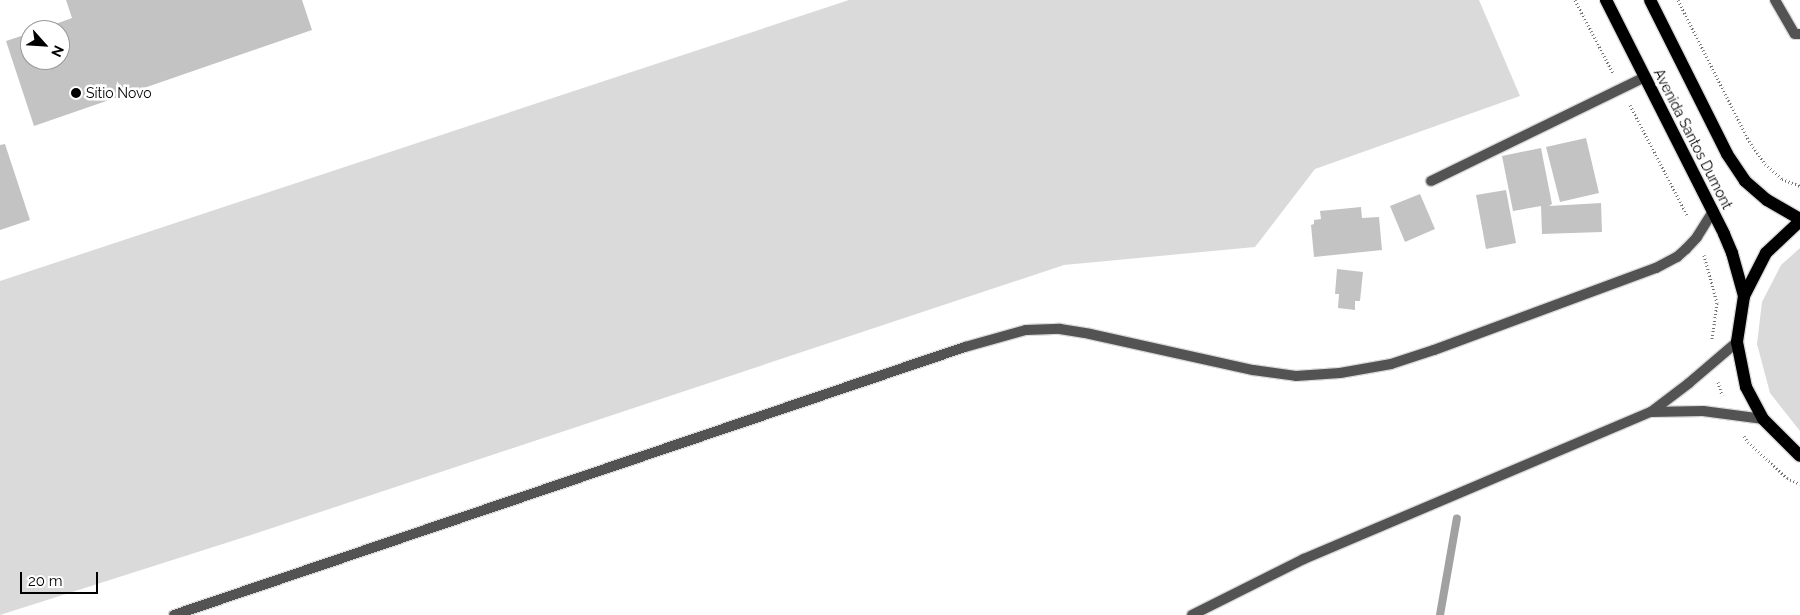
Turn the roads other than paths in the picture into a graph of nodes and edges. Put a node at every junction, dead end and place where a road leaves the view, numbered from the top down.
1 (1606, 0) edge
2 (1650, 0) edge
3 (1775, 0) edge
4 (1800, 34) edge
5 (1645, 77) junction
6 (1431, 181) dead end
7 (1713, 211) junction
8 (1800, 220) edge
9 (1744, 296) junction
10 (1737, 342) junction
11 (1651, 412) junction
12 (1763, 419) junction
13 (1800, 456) edge
14 (174, 615) edge
15 (1192, 615) edge

1 - 5 main road, Avenida Santos Dumont
2 - 8 main road, Avenida Santos Dumont
3 - 4 street
5 - 6 street
5 - 7 main road, Avenida Santos Dumont
7 - 9 main road, Avenida Santos Dumont
7 - 14 street
8 - 9 main road
9 - 10 main road
10 - 11 street
10 - 12 main road
11 - 12 street
11 - 15 street
12 - 13 main road

